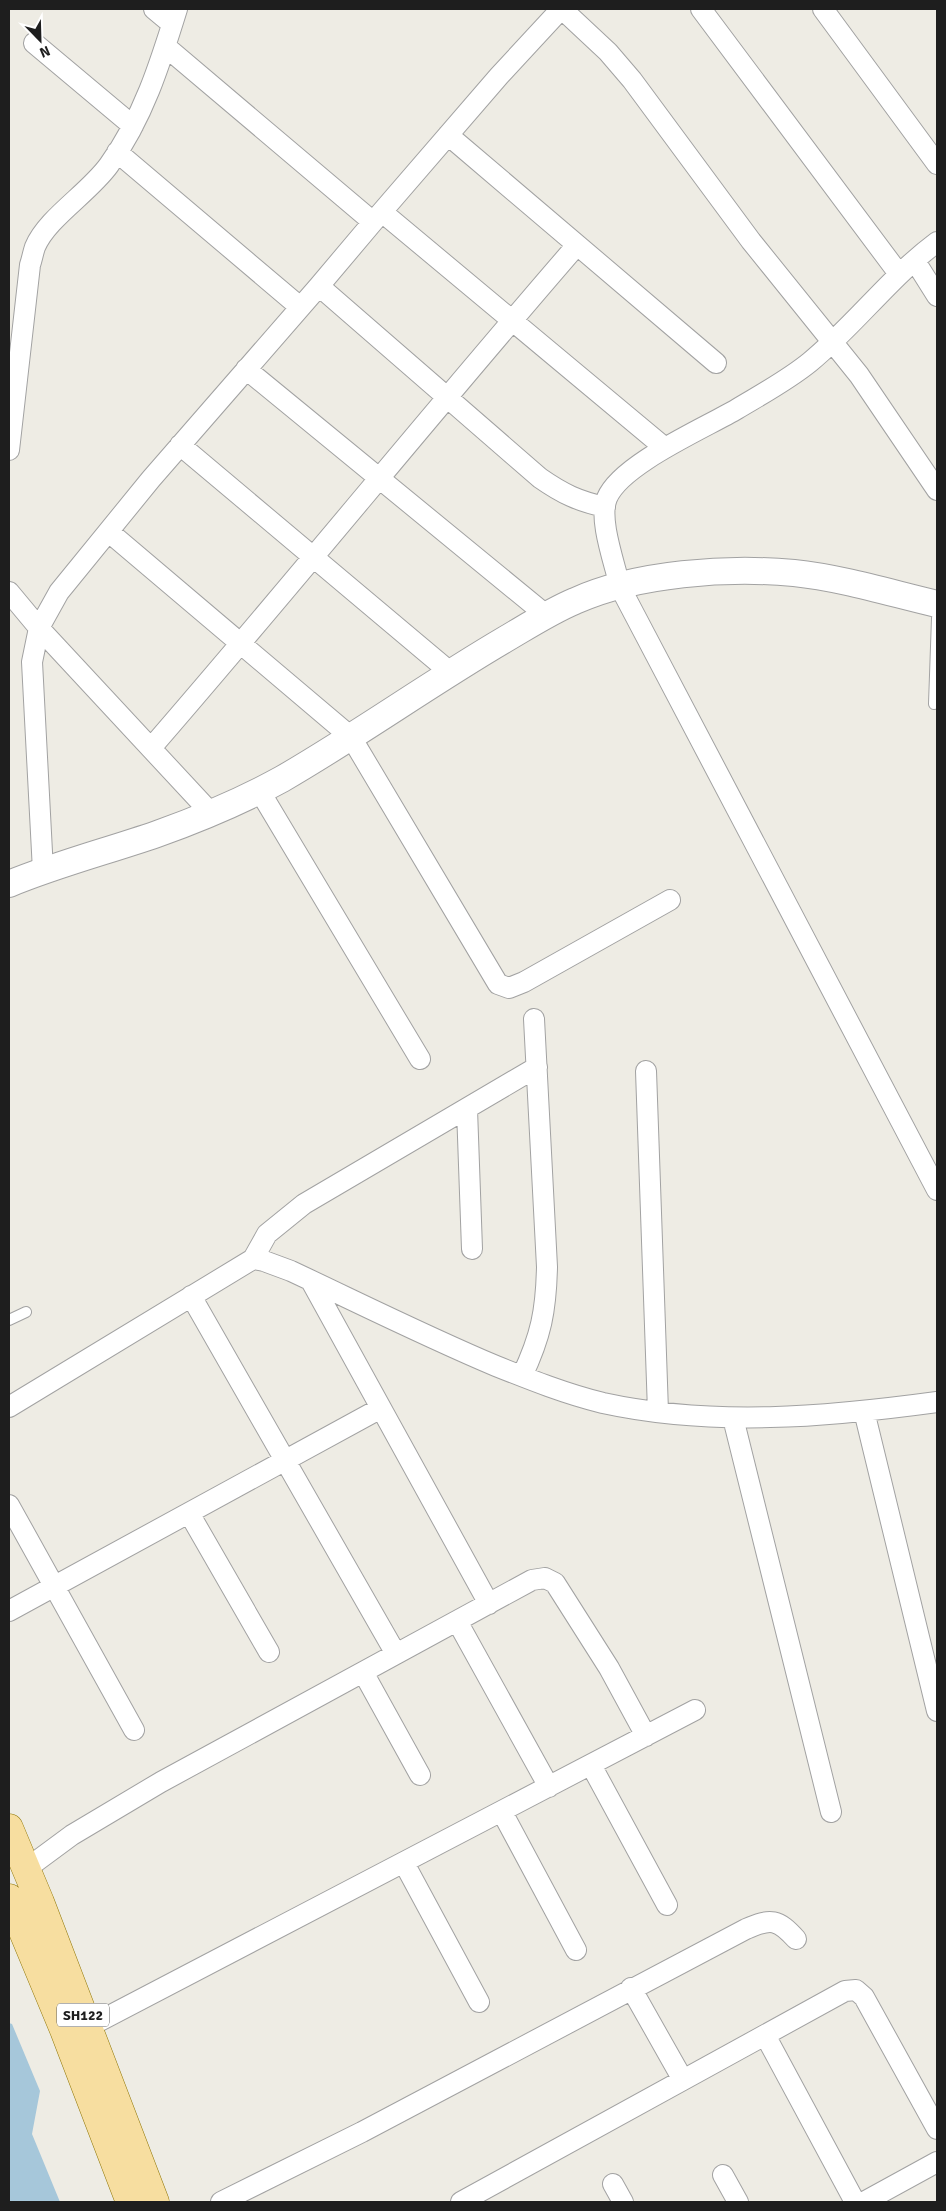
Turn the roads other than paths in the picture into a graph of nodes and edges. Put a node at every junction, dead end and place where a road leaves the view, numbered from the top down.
1 (154, 9) edge
2 (562, 9) edge
3 (701, 9) edge
4 (823, 9) edge
5 (174, 17) edge
6 (34, 43) dead end
7 (166, 46) junction
8 (133, 126) junction
9 (448, 135) junction
10 (117, 152) junction
11 (937, 164) edge
12 (377, 217) junction
13 (937, 242) edge
14 (577, 244) junction
15 (915, 261) junction
16 (899, 274) junction
17 (319, 286) junction
18 (937, 296) edge
19 (300, 307) junction
20 (511, 320) junction
21 (831, 343) junction
22 (716, 362) dead end
23 (246, 369) junction
24 (447, 397) junction
25 (180, 446) junction
26 (665, 448) junction
27 (9, 450) edge
28 (379, 478) junction
29 (937, 490) edge
30 (605, 506) junction
31 (109, 532) junction
32 (314, 556) junction
33 (620, 587) junction
34 (10, 598) edge
35 (937, 604) edge
36 (546, 615) junction
37 (937, 618) edge
38 (39, 628) junction
39 (242, 643) junction
40 (450, 672) junction
41 (934, 704) dead end
42 (351, 737) junction
43 (151, 748) junction
44 (259, 790) junction
45 (210, 812) junction
46 (43, 871) junction
47 (9, 884) edge
48 (670, 900) dead end
49 (534, 1019) dead end
50 (420, 1059) dead end
51 (537, 1067) junction
52 (646, 1071) dead end
53 (467, 1109) junction
54 (937, 1190) edge
55 (472, 1249) dead end
56 (253, 1259) junction
57 (311, 1281) junction
58 (191, 1296) junction
59 (26, 1312) dead end
60 (9, 1320) edge
61 (522, 1376) junction
62 (937, 1402) edge
63 (9, 1407) edge
64 (381, 1408) junction
65 (658, 1411) junction
66 (864, 1411) junction
67 (733, 1418) junction
68 (287, 1460) junction
69 (9, 1505) edge
70 (189, 1513) junction
71 (54, 1586) junction
72 (490, 1604) junction
73 (9, 1611) edge
74 (457, 1621) junction
75 (269, 1652) dead end
76 (396, 1654) junction
77 (363, 1672) junction
78 (695, 1710) dead end
79 (937, 1711) edge
80 (134, 1730) dead end
81 (646, 1736) junction
82 (590, 1766) junction
83 (420, 1775) dead end
84 (549, 1787) junction
85 (502, 1812) junction
86 (831, 1812) dead end
87 (9, 1828) edge
88 (404, 1863) junction
89 (22, 1880) edge
90 (9, 1898) edge
91 (667, 1904) dead end
92 (796, 1939) dead end
93 (576, 1950) dead end
94 (631, 1988) junction
95 (479, 2002) dead end
96 (88, 2028) junction
97 (765, 2035) junction
98 (682, 2080) junction
99 (937, 2129) edge
100 (937, 2162) edge
101 (723, 2175) dead end
102 (613, 2184) dead end
103 (130, 2202) edge
104 (155, 2202) edge
105 (221, 2202) edge
106 (461, 2202) edge
107 (622, 2202) edge
108 (738, 2202) edge
109 (855, 2202) edge
110 (864, 2202) edge

1 - 5 street
2 - 9 street
2 - 21 street
3 - 16 street
4 - 11 street
5 - 7 street
6 - 8 street
7 - 8 street
7 - 12 street
8 - 10 street
9 - 12 street
9 - 14 street
10 - 19 street
10 - 27 street
12 - 17 street
12 - 20 street
13 - 15 street
14 - 20 street
14 - 22 street
15 - 16 street
15 - 18 street
16 - 21 street
17 - 19 street
17 - 24 street
19 - 23 street
20 - 24 street
20 - 26 street
21 - 26 street
21 - 29 street
23 - 25 street
23 - 28 street
24 - 28 street
24 - 30 street
25 - 31 street
25 - 32 street
26 - 30 street
28 - 32 street
28 - 36 street
30 - 33 street
31 - 38 street
31 - 39 street
32 - 39 street
32 - 40 street
33 - 35 street
33 - 36 street
33 - 54 street
34 - 38 street
36 - 40 street
37 - 41 lane
38 - 43 street
38 - 46 street
39 - 42 street
39 - 43 street
40 - 42 street
42 - 44 street
42 - 48 street
43 - 45 street
44 - 45 street
44 - 50 street
45 - 46 street
46 - 47 street
49 - 51 street
51 - 53 street
51 - 61 street
52 - 65 street
53 - 55 street
53 - 56 street
56 - 57 street
56 - 58 street
57 - 61 street
57 - 64 street
58 - 63 street
58 - 68 street
59 - 60 lane
61 - 65 street
62 - 66 street
64 - 68 street
64 - 72 street
65 - 67 street
66 - 67 street
66 - 79 street
67 - 86 street
68 - 70 street
68 - 76 street
69 - 71 street
70 - 71 street
70 - 75 street
71 - 73 street
71 - 80 street
72 - 74 street
72 - 81 street
74 - 76 street
74 - 84 street
76 - 77 street
77 - 83 street
77 - 89 street
78 - 81 street
81 - 82 street
82 - 84 street
82 - 91 street
84 - 85 street
85 - 88 street
85 - 93 street
87 - 89 main road, SH122
88 - 95 street
88 - 96 street
89 - 96 main road, SH122
90 - 103 main road, SH122
92 - 94 street
94 - 98 street
94 - 105 street
96 - 104 main road, SH122
97 - 98 street
97 - 99 street
97 - 109 street
98 - 106 street
100 - 110 street
101 - 108 street
102 - 107 street

